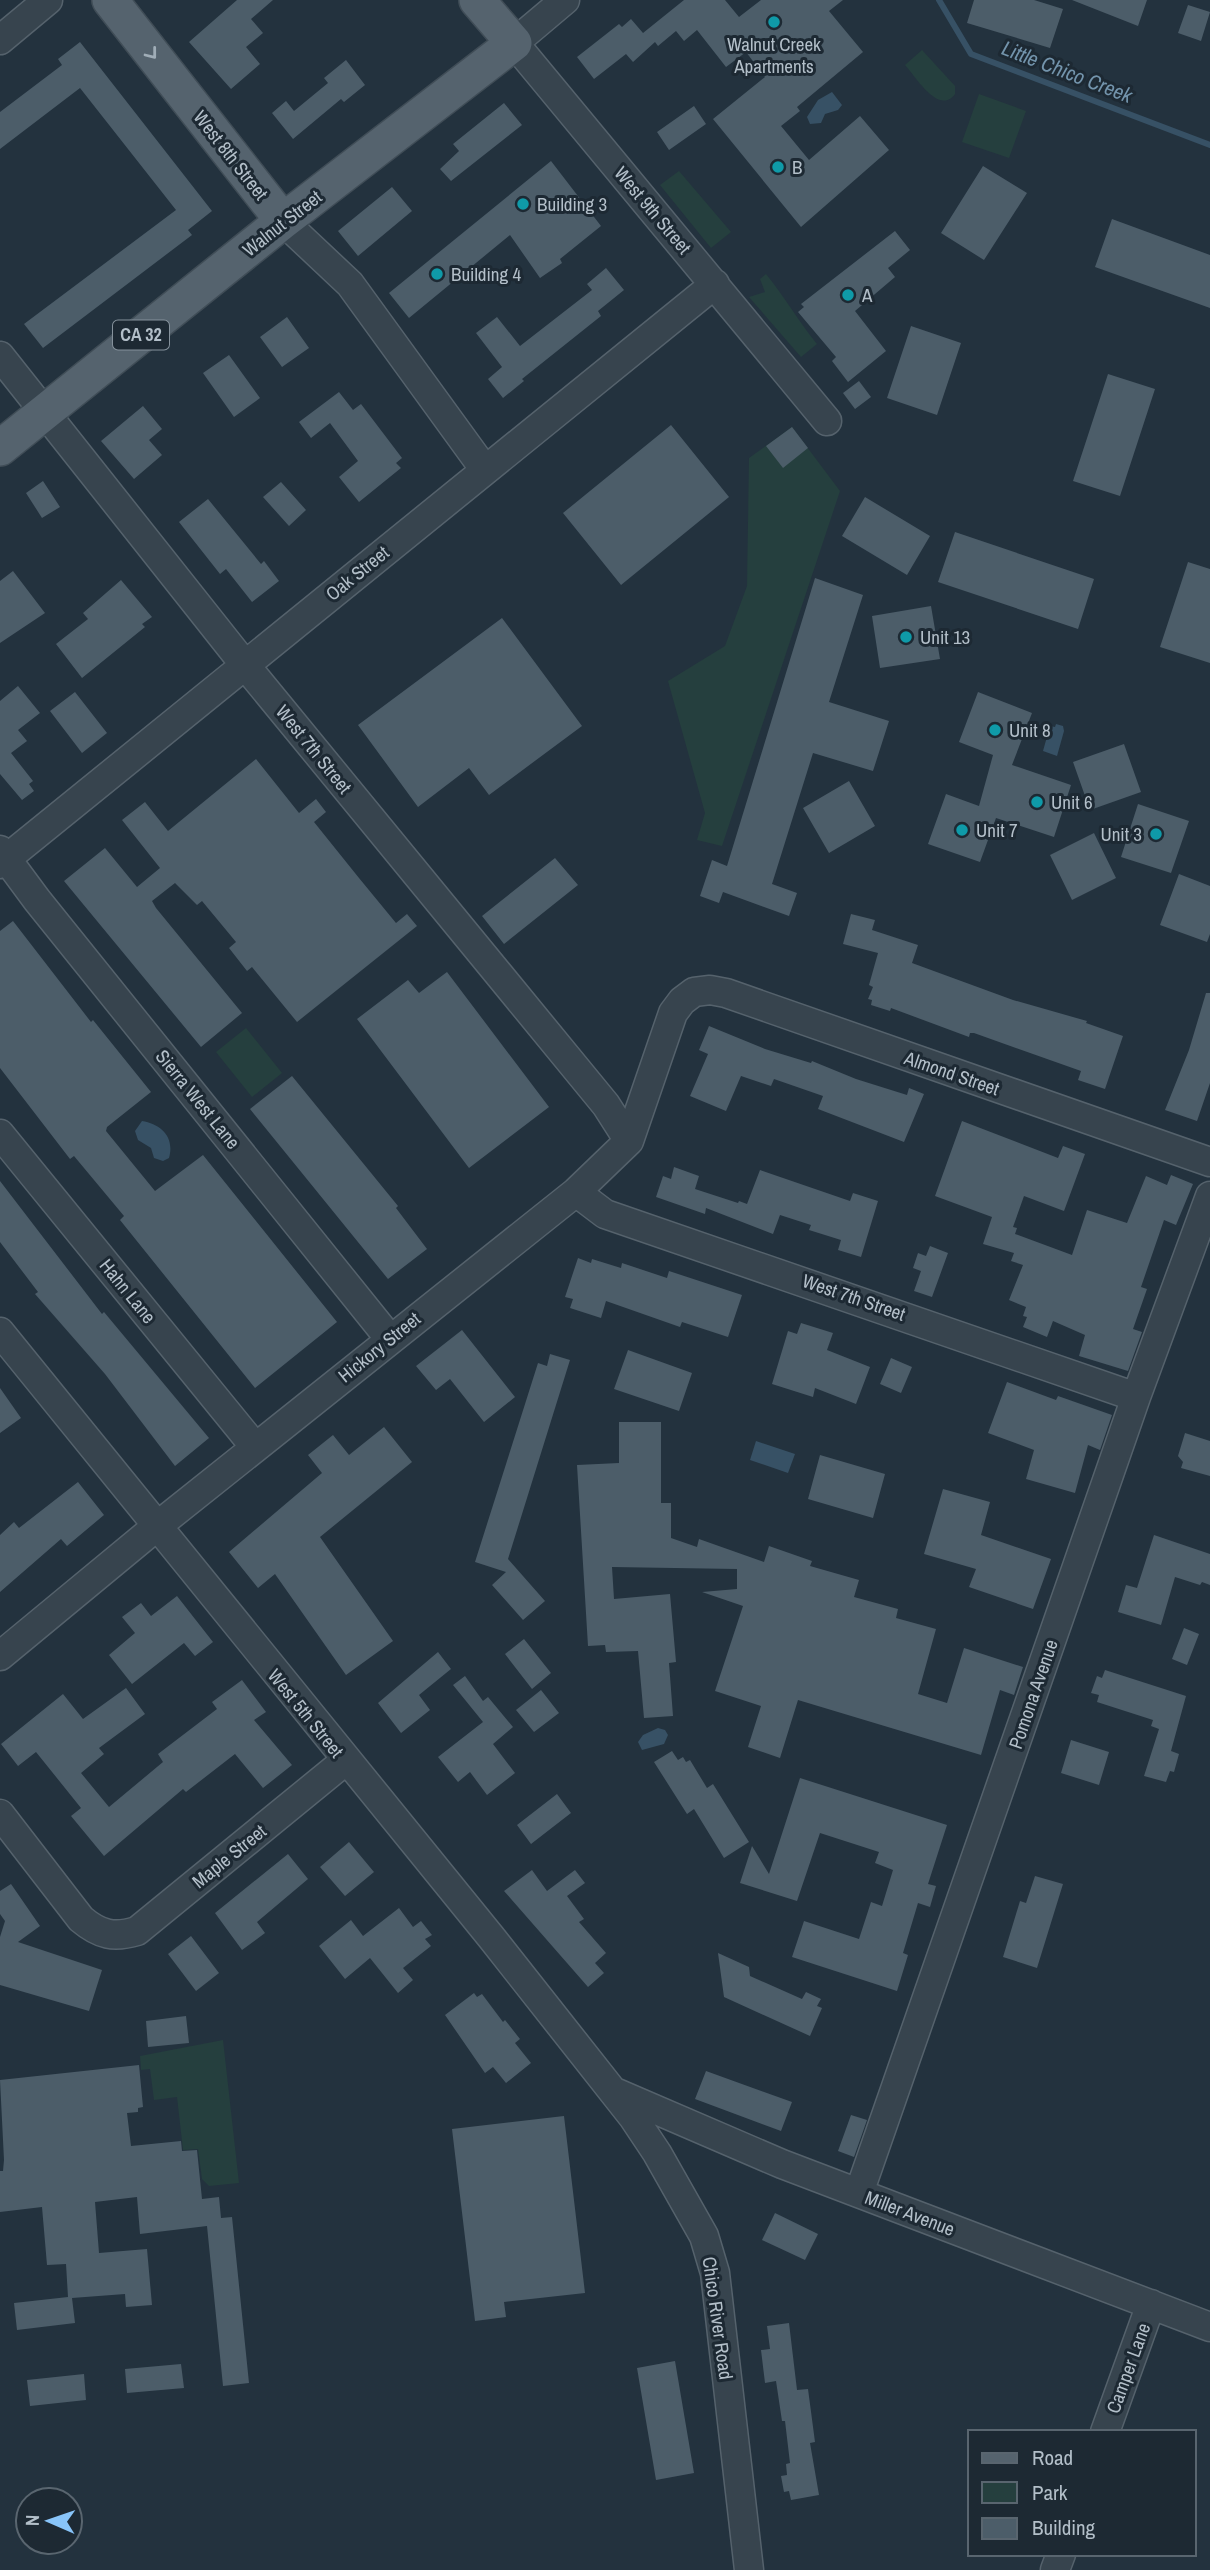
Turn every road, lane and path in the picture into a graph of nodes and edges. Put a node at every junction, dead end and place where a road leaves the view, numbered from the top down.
1 (48, 0) edge
2 (110, 0) edge
3 (477, 0) edge
4 (565, 0) edge
5 (0, 40) edge
6 (514, 43) junction
7 (283, 221) junction
8 (715, 284) junction
9 (0, 356) edge
10 (46, 412) junction
11 (827, 421) dead end
12 (0, 448) edge
13 (485, 470) junction
14 (244, 664) junction
15 (2, 858) edge
16 (694, 992) joint
17 (0, 1134) edge
18 (629, 1140) junction
19 (1210, 1162) edge
20 (576, 1192) junction
21 (1210, 1196) edge
22 (0, 1332) edge
23 (390, 1339) junction
24 (1136, 1396) junction
25 (255, 1447) junction
26 (156, 1527) junction
27 (0, 1656) edge
28 (345, 1761) junction
29 (0, 1814) edge
30 (613, 2092) junction
31 (859, 2193) junction
32 (1150, 2304) junction
33 (1210, 2327) edge
34 (1106, 2430) edge
35 (748, 2570) edge

1 - 5 street
2 -> 7 main road, West 8th Street
3 - 6 main road, West 9th Street
4 - 6 street, Walnut Street
6 - 7 main road, Walnut Street / CA 32
6 - 8 street, West 9th Street
7 - 10 main road, Walnut Street / CA 32
7 - 13 street, West 8th Street
8 - 11 street, West 9th Street
8 - 13 street, Oak Street
9 - 10 street, West 7th Street
10 - 12 main road, Walnut Street / CA 32
10 - 14 street, West 7th Street
13 - 14 street, Oak Street
14 - 15 street, Oak Street
14 - 18 street, West 7th Street
15 - 23 street, Sierra West Lane
16 - 18 street, Hickory Street
16 - 19 street, Almond Street
17 - 25 street, Hahn Lane
18 - 20 street, Hickory Street
20 - 23 street, Hickory Street
20 - 24 street, West 7th Street
21 - 24 street, Pomona Avenue
22 - 26 street, West 5th Street
23 - 25 street, Hickory Street
24 - 31 street, Pomona Avenue
25 - 26 street, Hickory Street
26 - 27 street, Hickory Street
26 - 28 street, West 5th Street
28 - 29 street, Maple Street
28 - 30 street, West 5th Street
30 - 31 street, Miller Avenue
30 - 35 street, Chico River Road
31 - 32 street, Miller Avenue
32 - 33 street, Miller Avenue
32 - 34 street, Camper Lane

